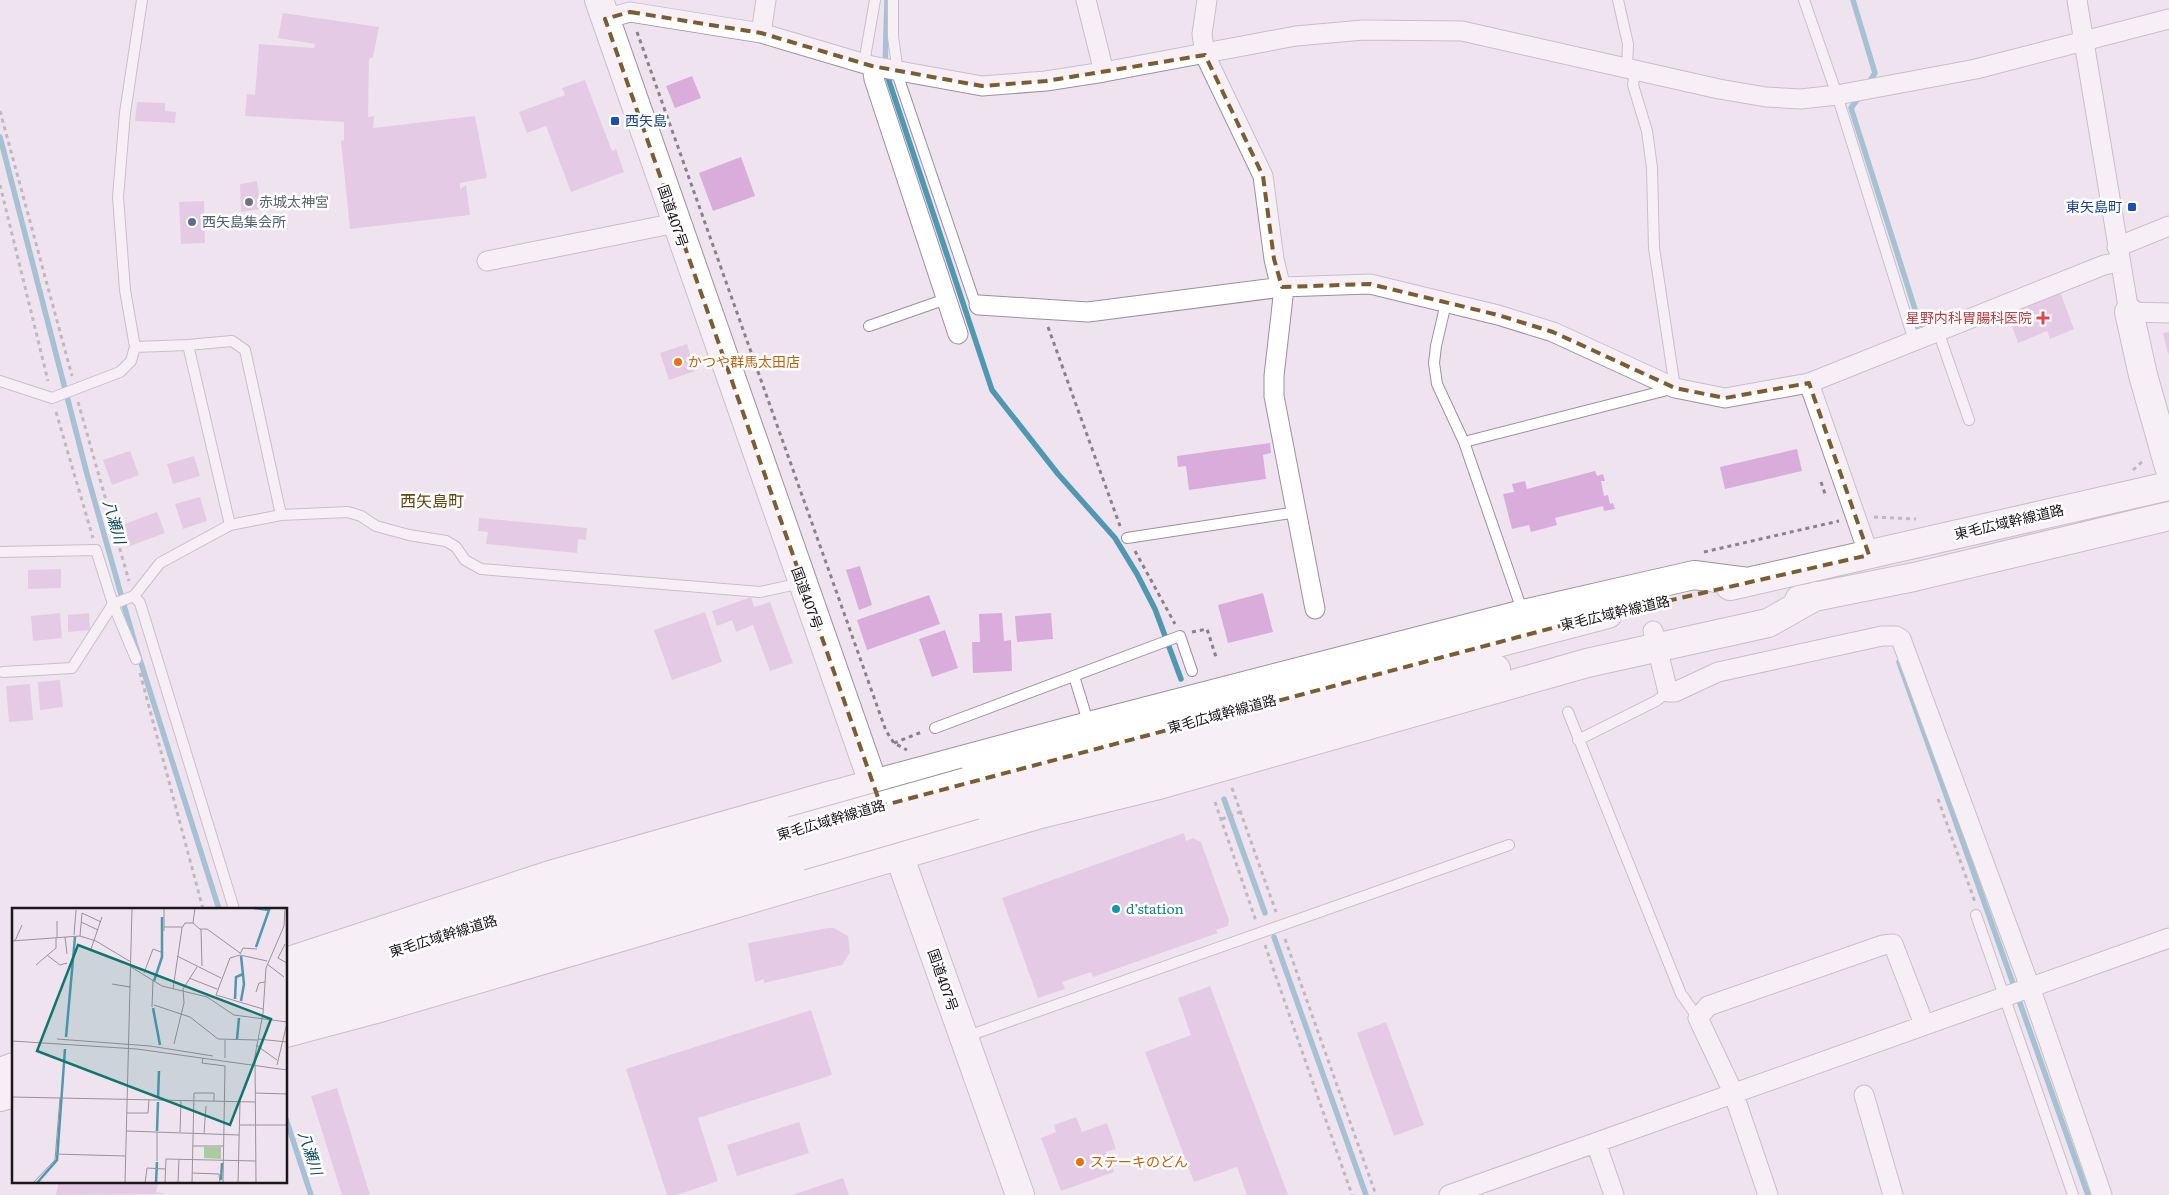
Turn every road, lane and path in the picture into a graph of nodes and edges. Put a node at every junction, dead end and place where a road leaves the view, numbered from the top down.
1 (142, 0) edge
2 (766, 0) edge
3 (875, 0) edge
4 (893, 0) edge
5 (1086, 0) edge
6 (1207, 0) edge
7 (1618, 0) edge
8 (1804, 0) edge
9 (2081, 1) edge
10 (611, 10) edge
11 (2169, 19) edge
12 (761, 33) junction
13 (2083, 42) junction
14 (1205, 55) junction
15 (868, 64) junction
16 (898, 70) junction
17 (1631, 70) junction
18 (1104, 72) junction
19 (1837, 95) junction
20 (0, 111) edge
21 (0, 185) edge
22 (676, 223) junction
23 (2169, 226) edge
24 (2118, 255) junction
25 (487, 261) dead end
26 (1282, 288) junction
27 (946, 299) junction
28 (1446, 303) junction
29 (979, 305) joint
30 (1046, 310) junction
31 (2129, 312) junction
32 (2169, 313) edge
33 (869, 326) dead end
34 (1938, 331) junction
35 (958, 334) dead end
36 (1914, 341) junction
37 (188, 344) junction
38 (135, 347) junction
39 (0, 381) edge
40 (1809, 383) junction
41 (1675, 388) junction
42 (73, 390) junction
43 (55, 397) junction
44 (1969, 420) dead end
45 (1464, 442) junction
46 (1096, 462) dead end
47 (2169, 467) edge
48 (2169, 486) edge
49 (1297, 512) junction
50 (281, 515) junction
51 (2169, 516) edge
52 (230, 526) junction
53 (1128, 538) dead end
54 (96, 550) junction
55 (0, 552) edge
56 (1869, 555) junction
57 (802, 582) junction
58 (1748, 582) junction
59 (134, 596) junction
60 (115, 602) junction
61 (1315, 609) dead end
62 (1523, 614) junction
63 (1192, 632) dead end
64 (1655, 639) junction
65 (136, 658) joint
66 (1218, 660) dead end
67 (1192, 671) dead end
68 (3, 672) dead end
69 (1074, 676) junction
70 (1668, 692) junction
71 (1568, 712) dead end
72 (1089, 726) junction
73 (935, 728) joint
74 (1578, 740) junction
75 (894, 743) junction
76 (914, 749) dead end
77 (1230, 781) dead end
78 (873, 784) junction
79 (1936, 793) dead end
80 (970, 794) junction
81 (1216, 802) dead end
82 (1240, 812) junction
83 (1222, 819) junction
84 (1509, 845) dead end
85 (899, 854) junction
86 (203, 908) edge
87 (234, 908) edge
88 (1976, 915) joint
89 (1281, 926) junction
90 (1261, 933) junction
91 (2169, 938) edge
92 (288, 961) edge
93 (288, 982) edge
94 (2030, 987) junction
95 (2003, 997) junction
96 (288, 1006) edge
97 (1698, 1018) junction
98 (1924, 1024) junction
99 (288, 1032) edge
100 (963, 1038) junction
101 (12, 1051) edge
102 (0, 1055) edge
103 (12, 1068) edge
104 (0, 1072) edge
105 (1733, 1092) junction
106 (1864, 1095) dead end
107 (1596, 1143) junction
108 (1020, 1195) edge
109 (1352, 1195) edge
110 (1376, 1195) edge
111 (1449, 1195) edge
112 (1614, 1195) edge
113 (1768, 1195) edge
114 (1893, 1195) edge
115 (2073, 1195) edge
116 (2102, 1195) edge

1 - 38 lane
2 - 12 street
3 - 15 lane
4 - 16 lane
5 - 18 street
6 - 14 street
7 - 17 lane
8 - 19 lane
9 - 13 street
10 - 12 street
10 - 22 main road, 国道407号
10 - 75 path
11 - 13 street
12 - 15 street
13 - 19 street
13 - 24 street
14 - 17 street
14 - 18 street
14 - 26 street
15 - 16 street
15 - 27 street
16 - 18 street
16 - 29 lane
17 - 19 street
17 - 41 lane
19 - 36 lane
20 - 42 path
21 - 43 path
22 - 25 street
22 - 57 main road, 国道407号
23 - 24 street
24 - 31 street
24 - 34 street
26 - 28 street
26 - 30 street
26 - 49 street
27 - 33 lane
27 - 35 street
28 - 41 street
28 - 45 lane
29 - 30 street
30 - 46 path
31 - 32 street
31 - 47 main road
34 - 36 street
34 - 44 lane
36 - 40 street
37 - 38 lane
37 - 50 lane
37 - 52 lane
38 - 42 lane
39 - 43 lane
40 - 41 street
40 - 56 street
41 - 45 lane
42 - 43 lane
42 - 59 path
43 - 54 path
45 - 62 lane
48 - 56 main road, 東毛広域幹線道路
49 - 53 lane
49 - 61 street
50 - 52 lane
50 - 57 lane
51 - 64 main road
52 - 59 lane
54 - 55 lane
54 - 60 lane
56 - 58 main road, 東毛広域幹線道路
57 - 78 main road, 国道407号
58 - 62 main road
58 - 80 main road, 東毛広域幹線道路
59 - 60 lane
59 - 87 lane
60 - 65 lane
60 - 68 lane
62 - 72 main road
63 - 66 path
64 - 70 street
64 - 80 main road, 東毛広域幹線道路
64 - 85 main road
65 - 86 path
67 - 69 lane
69 - 72 lane
69 - 73 lane
70 - 74 lane
70 - 94 street
71 - 74 lane
72 - 78 main road
73 - 75 path
74 - 97 lane
75 - 76 path
77 - 82 path
78 - 85 main road, 国道407号
78 - 92 main road
79 - 88 path
80 - 93 main road, 東毛広域幹線道路, bridge
80 - 96 main road, 東毛広域幹線道路, bridge
81 - 83 path
82 - 83 path
82 - 89 path
83 - 90 path
84 - 89 lane
85 - 99 main road
85 - 100 main road, 国道407号
88 - 95 lane
89 - 90 lane
89 - 110 path
90 - 100 lane
90 - 109 path
91 - 94 street
94 - 95 street
94 - 116 street
95 - 98 street
95 - 115 lane
97 - 98 street
97 - 105 street
98 - 105 street
100 - 108 main road, 国道407号
101 - 102 main road
103 - 104 main road
105 - 107 street
105 - 113 street
106 - 114 street
107 - 111 street
107 - 112 street

